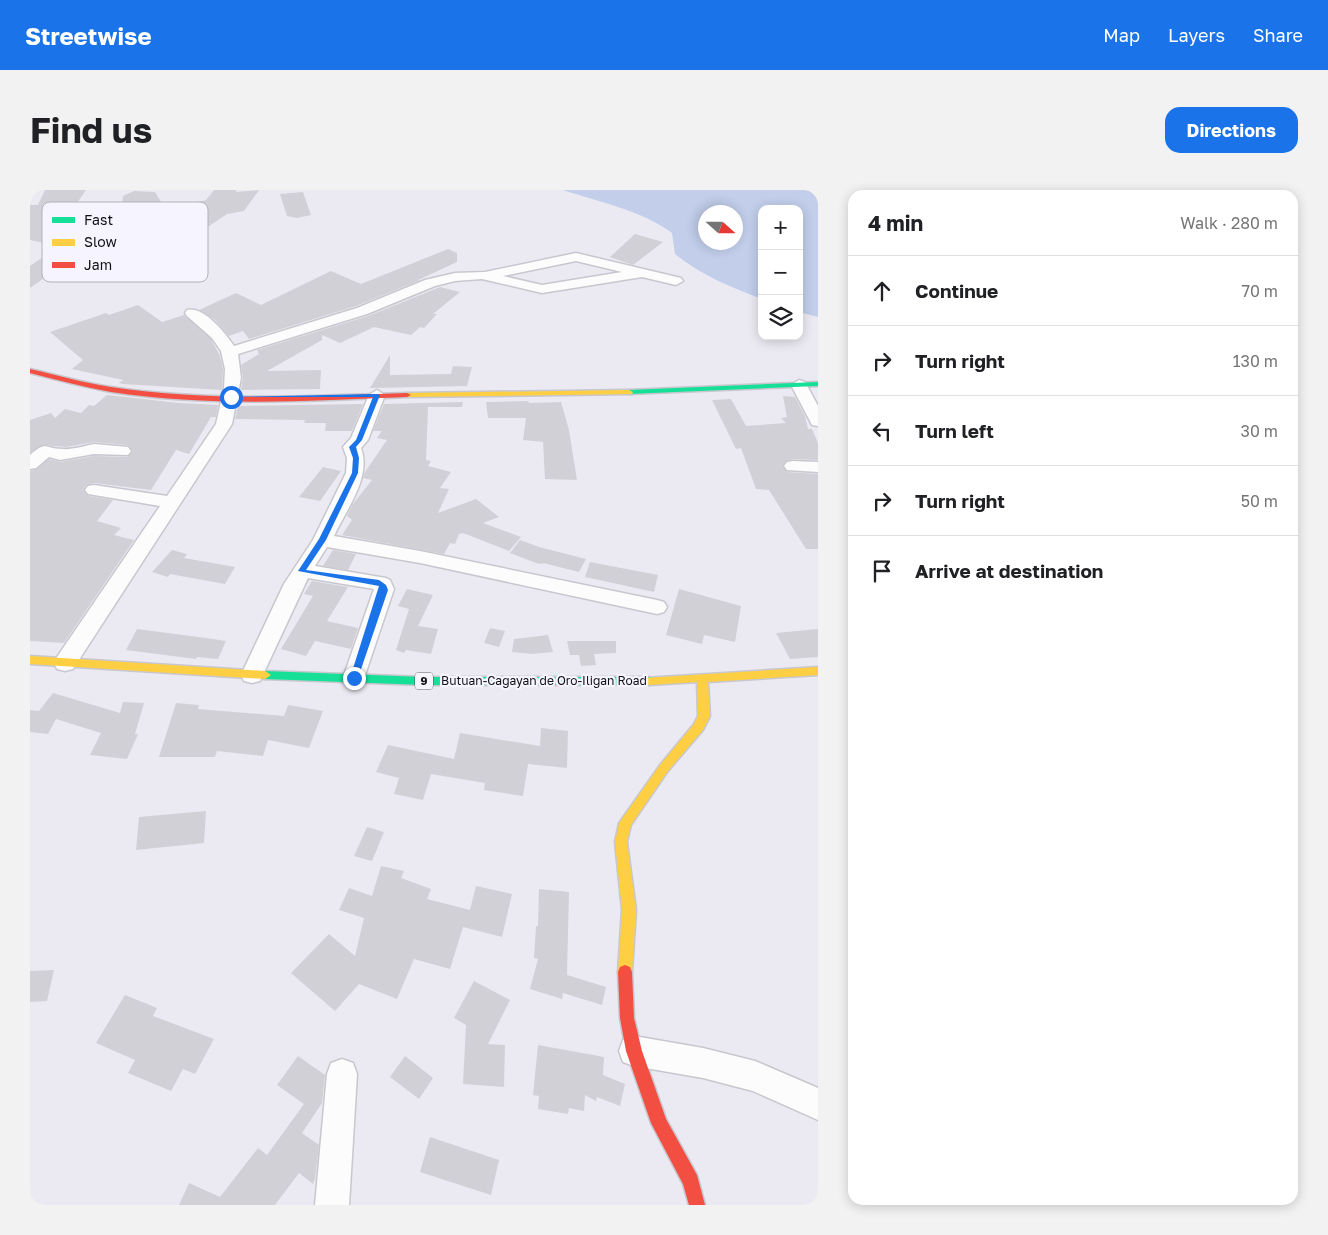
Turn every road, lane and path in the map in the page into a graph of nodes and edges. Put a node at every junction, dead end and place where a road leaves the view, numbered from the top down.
1 (641, 273) junction
2 (482, 275) junction
3 (676, 281) dead end
4 (192, 313) dead end
5 (229, 352) junction
6 (30, 371) edge
7 (818, 384) edge
8 (799, 385) junction
9 (377, 395) junction
10 (231, 397) junction
11 (818, 421) edge
12 (122, 452) dead end
13 (30, 464) edge
14 (793, 466) dead end
15 (818, 467) edge
16 (94, 490) dead end
17 (173, 503) junction
18 (322, 540) junction
19 (302, 571) junction
20 (657, 607) dead end
21 (30, 660) edge
22 (65, 663) junction
23 (818, 671) edge
24 (252, 675) junction
25 (354, 678) junction
26 (702, 679) junction
27 (634, 1052) junction
28 (342, 1074) dead end
29 (818, 1104) edge
30 (332, 1205) edge
31 (697, 1205) edge

1 - 2 street
1 - 2 street
1 - 3 street
2 - 5 street
4 - 5 street
5 - 10 street
6 - 10 main road
7 - 8 main road
8 - 9 main road
8 - 11 street
9 - 10 main road
9 - 18 street
10 - 17 street
12 - 13 street
14 - 15 street
16 - 17 street
17 - 22 street
18 - 19 street
18 - 20 street
19 - 24 street
19 - 25 street
21 - 22 main road, Butuan-Cagayan de Oro-Iligan Road / 9
22 - 24 main road, Butuan-Cagayan de Oro-Iligan Road / 9
23 - 26 main road, Butuan-Cagayan de Oro-Iligan Road / 9
24 - 25 main road, Butuan-Cagayan de Oro-Iligan Road / 9
25 - 26 main road, Butuan-Cagayan de Oro-Iligan Road / 9
26 - 27 main road
27 - 29 street
27 - 31 main road
28 - 30 street

